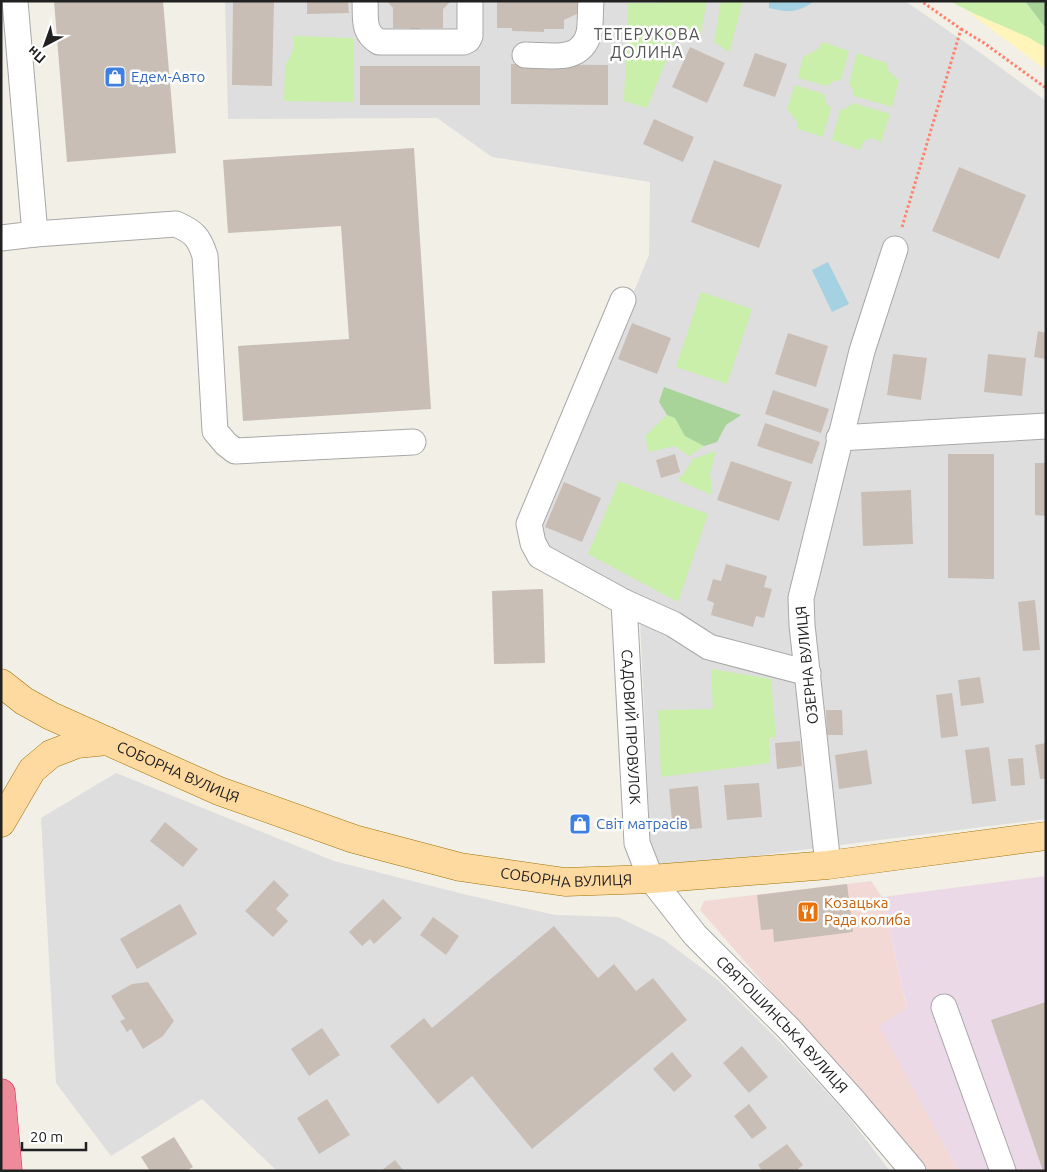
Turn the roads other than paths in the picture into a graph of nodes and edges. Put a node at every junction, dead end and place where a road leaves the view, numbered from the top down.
1 (15, 1) edge
2 (365, 1) edge
3 (470, 1) edge
4 (591, 1) edge
5 (525, 55) dead end
6 (35, 234) junction
7 (1, 238) edge
8 (895, 249) road end
9 (623, 300) dead end
10 (1046, 426) edge
11 (839, 438) junction
12 (413, 442) dead end
13 (624, 602) junction
14 (808, 673) junction
15 (1, 684) edge
16 (107, 741) junction
17 (1, 823) edge
18 (1046, 836) edge
19 (828, 866) junction
20 (651, 879) junction
21 (944, 1006) dead end
22 (1, 1093) edge
23 (8, 1171) edge
24 (913, 1171) edge
25 (1003, 1171) edge

1 - 6 street
2 - 3 street
4 - 5 street
6 - 7 street
6 - 12 street
8 - 11 street, ОЗЕРНА ВУЛИЦЯ
9 - 13 street
10 - 11 street
11 - 14 street, ОЗЕРНА ВУЛИЦЯ
13 - 14 street
13 - 20 street, САДОВИЙ ПРОВУЛОК
14 - 19 street, ОЗЕРНА ВУЛИЦЯ
15 - 16 main road, СОБОРНА ВУЛИЦЯ
16 - 17 main road, СОБОРНА ВУЛИЦЯ
16 - 20 main road, СОБОРНА ВУЛИЦЯ
18 - 19 main road, СОБОРНА ВУЛИЦЯ
19 - 20 main road, СОБОРНА ВУЛИЦЯ
20 - 24 street, СВЯТОШИНСЬКА ВУЛИЦЯ
21 - 25 street
22 - 23 highway

